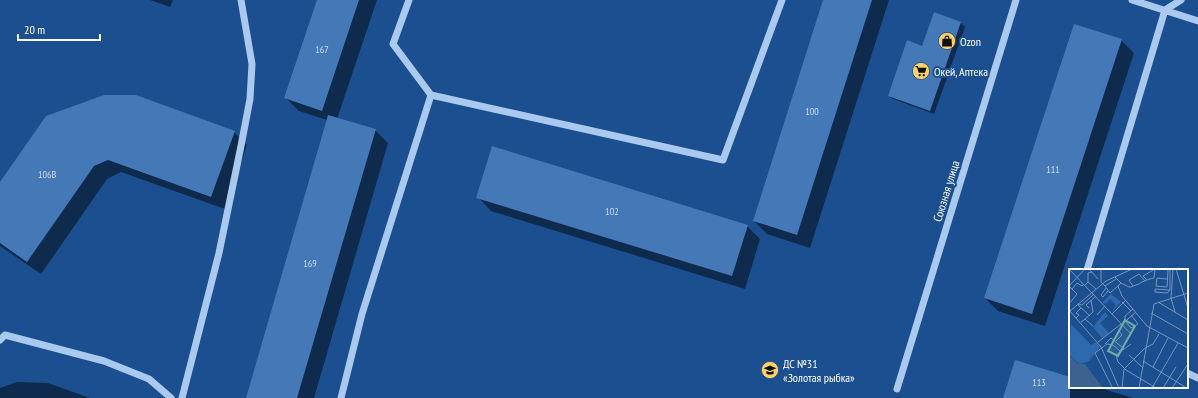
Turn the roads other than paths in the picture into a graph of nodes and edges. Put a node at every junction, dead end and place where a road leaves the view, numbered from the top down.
1 (241, 0) edge
2 (409, 0) edge
3 (782, 0) edge
4 (1016, 0) edge
5 (1132, 0) edge
6 (1181, 0) edge
7 (1165, 10) junction
8 (1198, 21) edge
9 (431, 95) junction
10 (1087, 269) edge
11 (2, 338) edge
12 (1188, 373) edge
13 (1198, 378) edge
14 (897, 389) dead end
15 (171, 398) edge
16 (182, 398) edge
17 (342, 398) edge

1 - 16 street
2 - 9 street
3 - 9 street
4 - 14 street, Союзная улица
5 - 7 street
6 - 7 street
7 - 8 street
7 - 10 street
9 - 17 street
11 - 15 street
12 - 13 street

